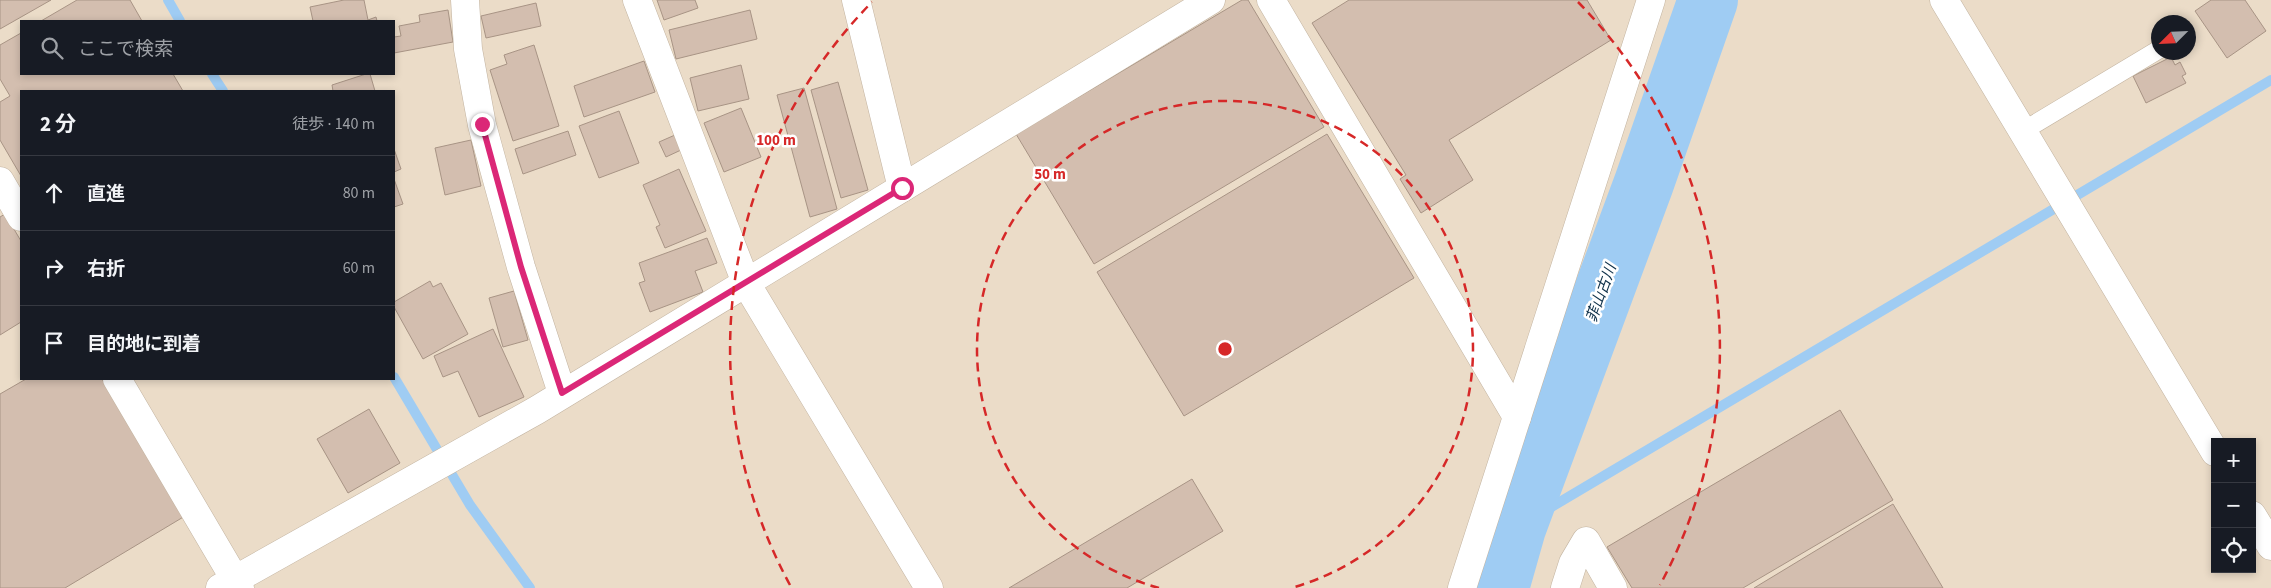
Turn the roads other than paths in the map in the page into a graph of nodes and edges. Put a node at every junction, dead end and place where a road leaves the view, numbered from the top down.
1 (465, 0) edge
2 (637, 0) edge
3 (856, 0) edge
4 (1211, 0) edge
5 (1272, 0) edge
6 (1651, 0) edge
7 (1944, 0) edge
8 (2151, 54) edge
9 (2022, 131) junction
10 (0, 180) edge
11 (902, 188) junction
12 (20, 214) edge
13 (746, 283) junction
14 (118, 380) edge
15 (562, 393) junction
16 (1518, 417) junction
17 (2211, 445) edge
18 (2256, 522) edge
19 (2271, 546) edge
20 (232, 585) edge
21 (929, 588) edge
22 (1462, 588) edge
23 (1565, 588) edge
24 (1613, 588) edge

1 - 15 street
2 - 13 street
3 - 11 street
4 - 11 street
5 - 16 street
6 - 16 street
7 - 9 street
8 - 9 lane
9 - 17 street
10 - 12 street
11 - 13 street
13 - 15 street
13 - 21 street
14 - 20 street
15 - 20 street
16 - 22 street
18 - 19 street
23 - 24 street

